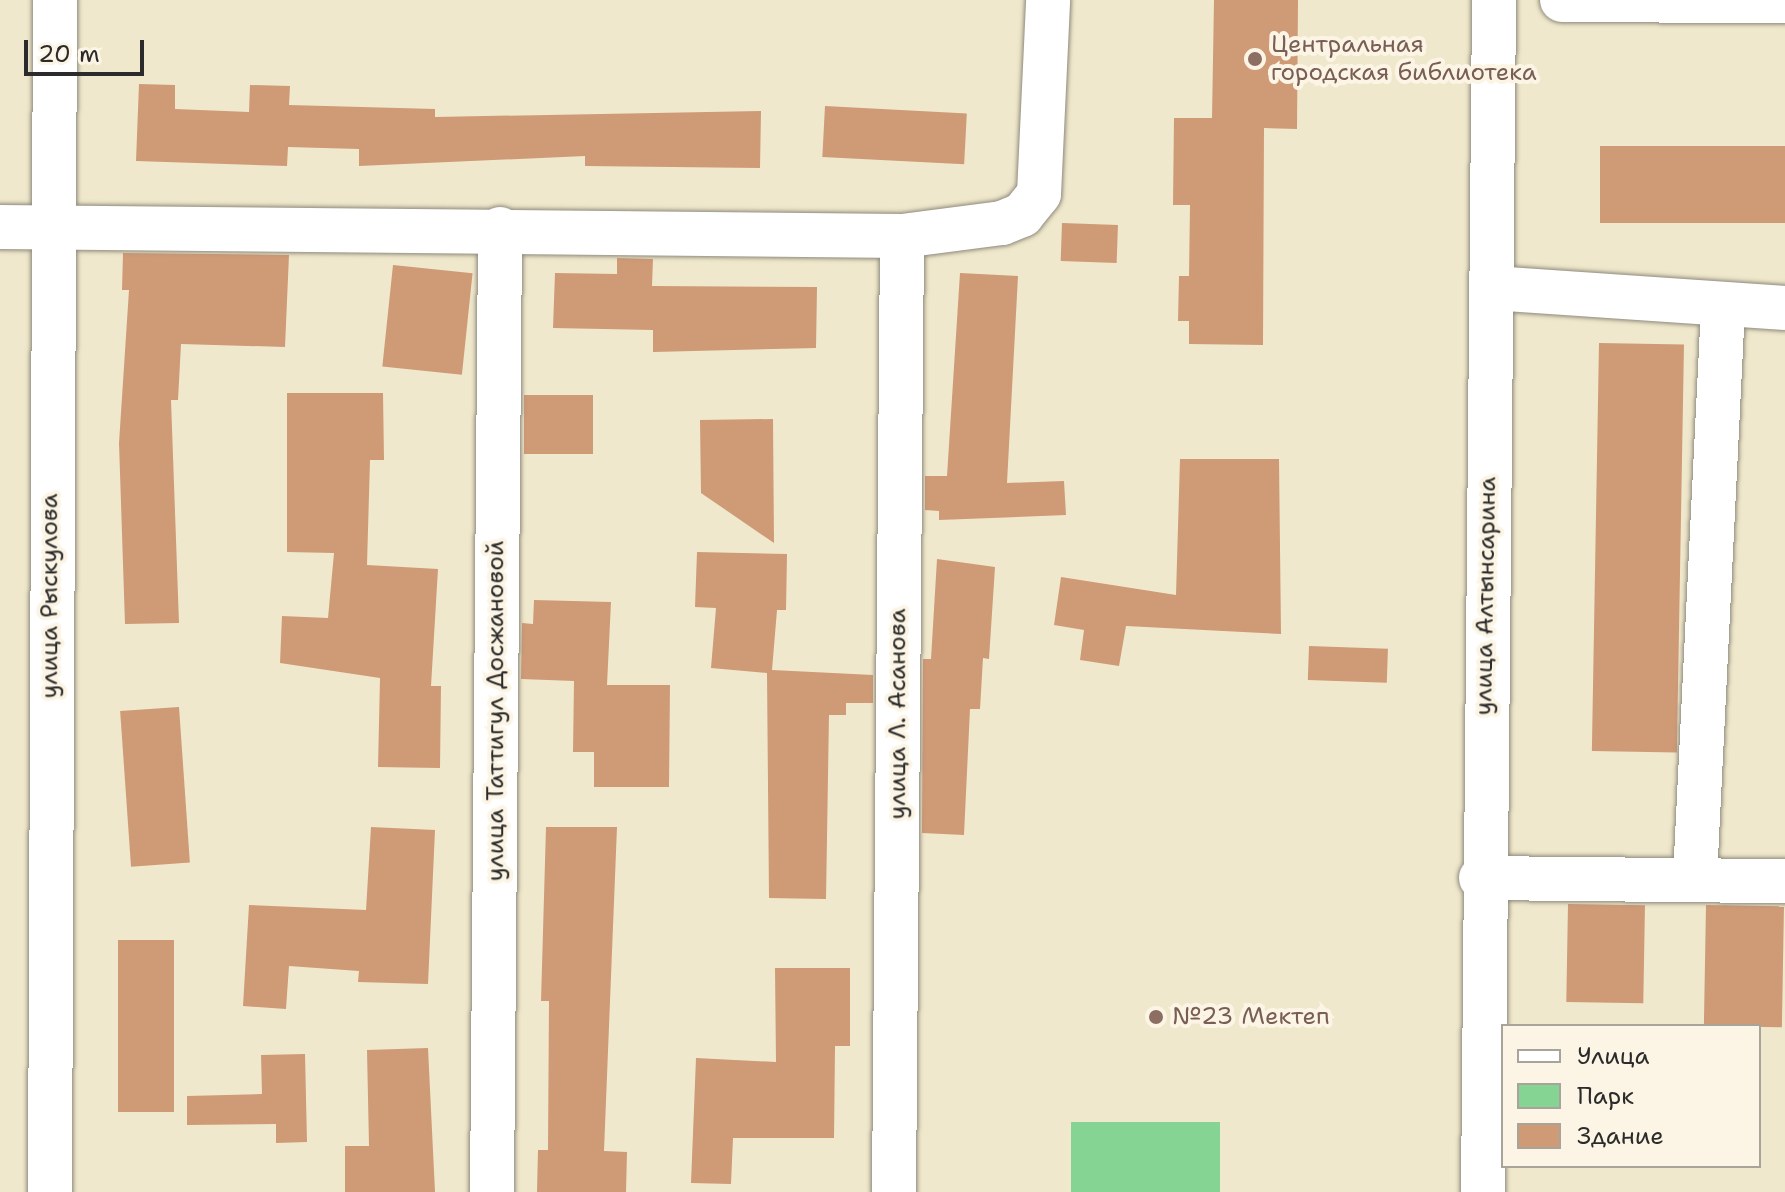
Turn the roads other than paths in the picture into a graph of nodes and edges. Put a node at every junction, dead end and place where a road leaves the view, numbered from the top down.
1 (55, 0) edge
2 (1048, 0) edge
3 (1494, 0) edge
4 (1562, 0) edge
5 (1785, 1) edge
6 (0, 227) edge
7 (50, 228) junction
8 (500, 229) junction
9 (902, 236) junction
10 (1492, 288) junction
11 (1723, 308) junction
12 (1785, 308) edge
13 (1481, 878) junction
14 (1695, 878) junction
15 (1785, 881) edge
16 (50, 1192) edge
17 (492, 1192) edge
18 (894, 1192) edge
19 (1483, 1192) edge

1 - 7 street, улица Рыскулова
2 - 9 street
3 - 10 street, улица Алтынсарина
4 - 5 street
6 - 7 street
7 - 8 street
7 - 16 street, улица Рыскулова
8 - 9 street
8 - 17 street, улица Таттигул Досжановой
9 - 18 street, улица Л. Асанова
10 - 11 street
10 - 13 street, улица Алтынсарина
11 - 12 street
11 - 14 street
13 - 14 street
13 - 19 street, улица Алтынсарина
14 - 15 street

